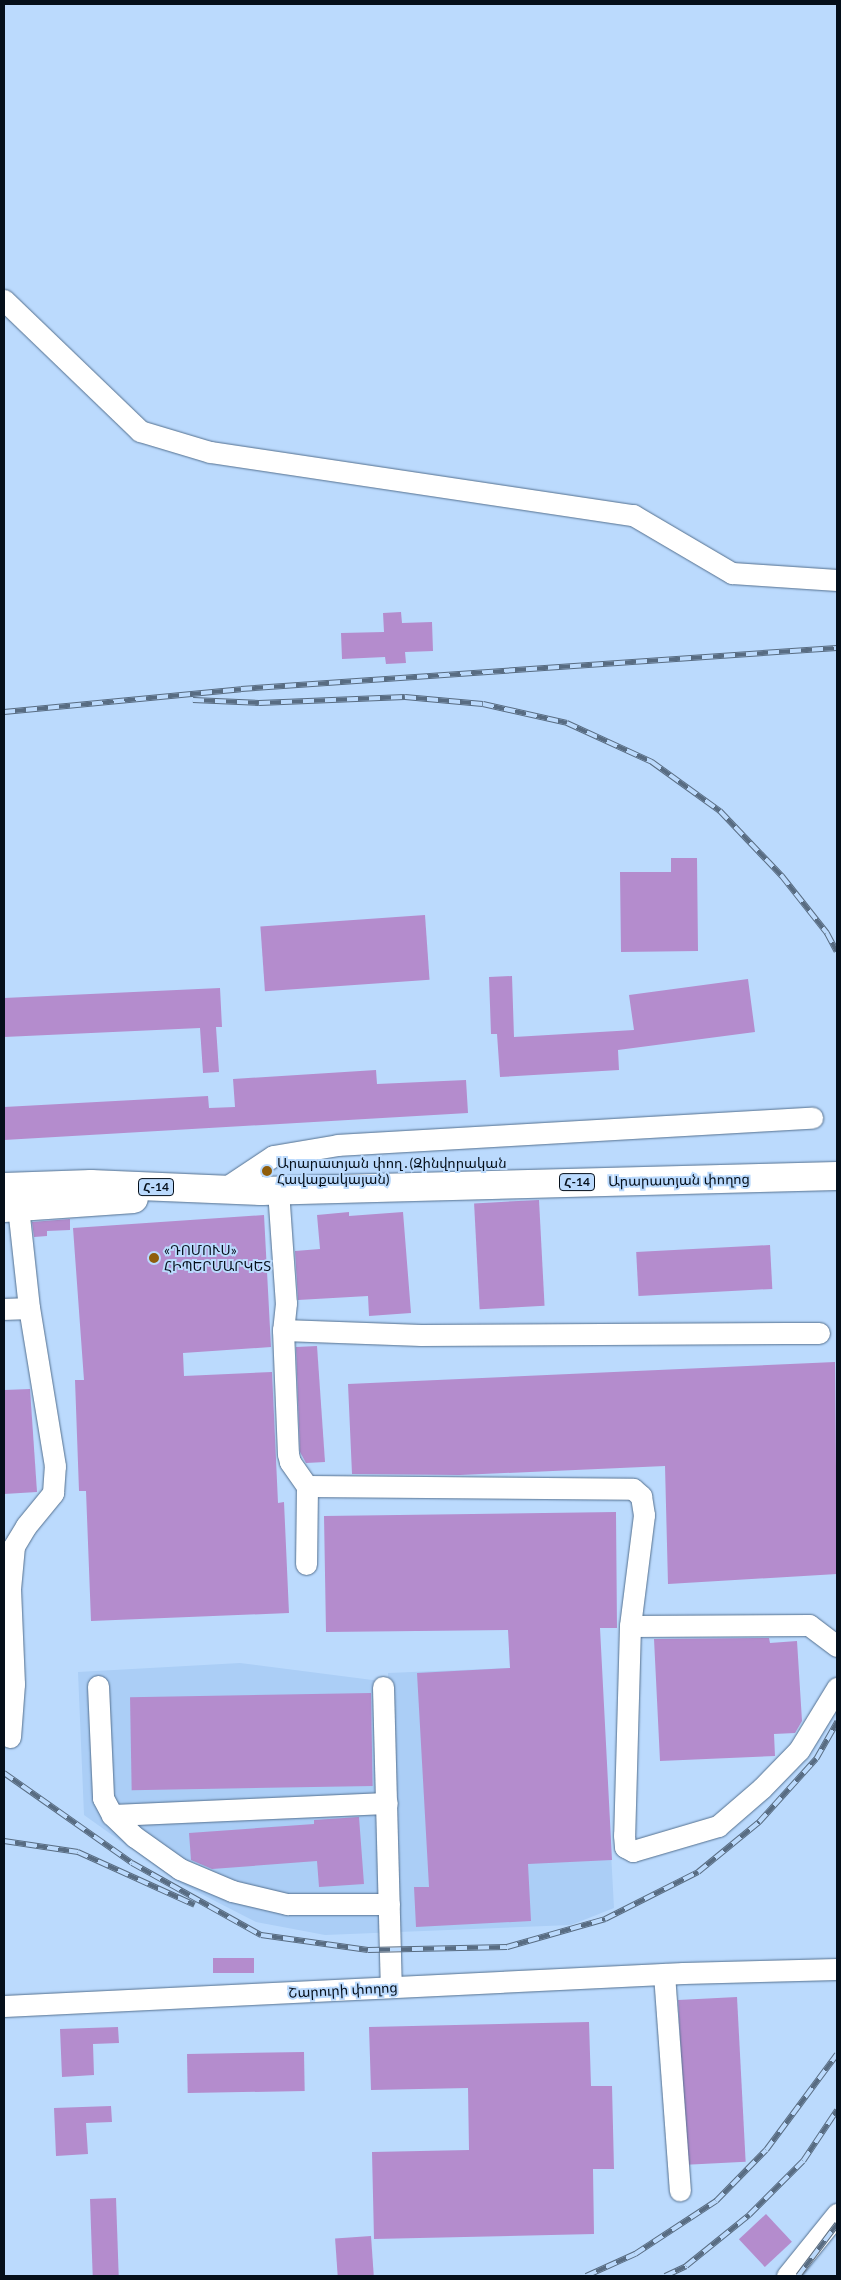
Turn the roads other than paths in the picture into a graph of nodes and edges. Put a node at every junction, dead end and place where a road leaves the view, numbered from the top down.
1 (4, 300) edge
2 (837, 580) edge
3 (812, 1118) dead end
4 (837, 1176) edge
5 (222, 1190) junction
6 (278, 1190) junction
7 (8, 1201) edge
8 (29, 1308) junction
9 (4, 1309) edge
10 (283, 1330) junction
11 (818, 1333) dead end
12 (307, 1486) junction
13 (306, 1564) dead end
14 (630, 1626) junction
15 (837, 1646) edge
16 (98, 1686) dead end
17 (384, 1687) dead end
18 (837, 1688) edge
19 (10, 1737) dead end
20 (387, 1803) junction
21 (112, 1815) junction
22 (389, 1904) junction
23 (837, 1969) edge
24 (674, 1973) junction
25 (392, 1987) junction
26 (4, 2006) edge
27 (680, 2190) dead end
28 (837, 2214) edge
29 (787, 2276) edge

1 - 2 street
3 - 5 street
4 - 6 main road, Արարատյան փողոց / Հ-14
5 - 6 main road, Արարատյան փողոց / Հ-14
5 - 7 main road, Արարատյան փողոց / Հ-14
6 - 10 street
7 - 8 street
8 - 9 street
8 - 19 street
10 - 11 street
10 - 12 street
12 - 13 street
12 - 14 street
14 - 15 street
14 - 18 street
16 - 21 street
17 - 20 street
20 - 21 street
20 - 22 street
21 - 22 street
22 - 25 street
23 - 24 street, Շարուրի փողոց
24 - 25 street, Շարուրի փողոց
24 - 27 street
25 - 26 street, Շարուրի փողոց
28 - 29 street

